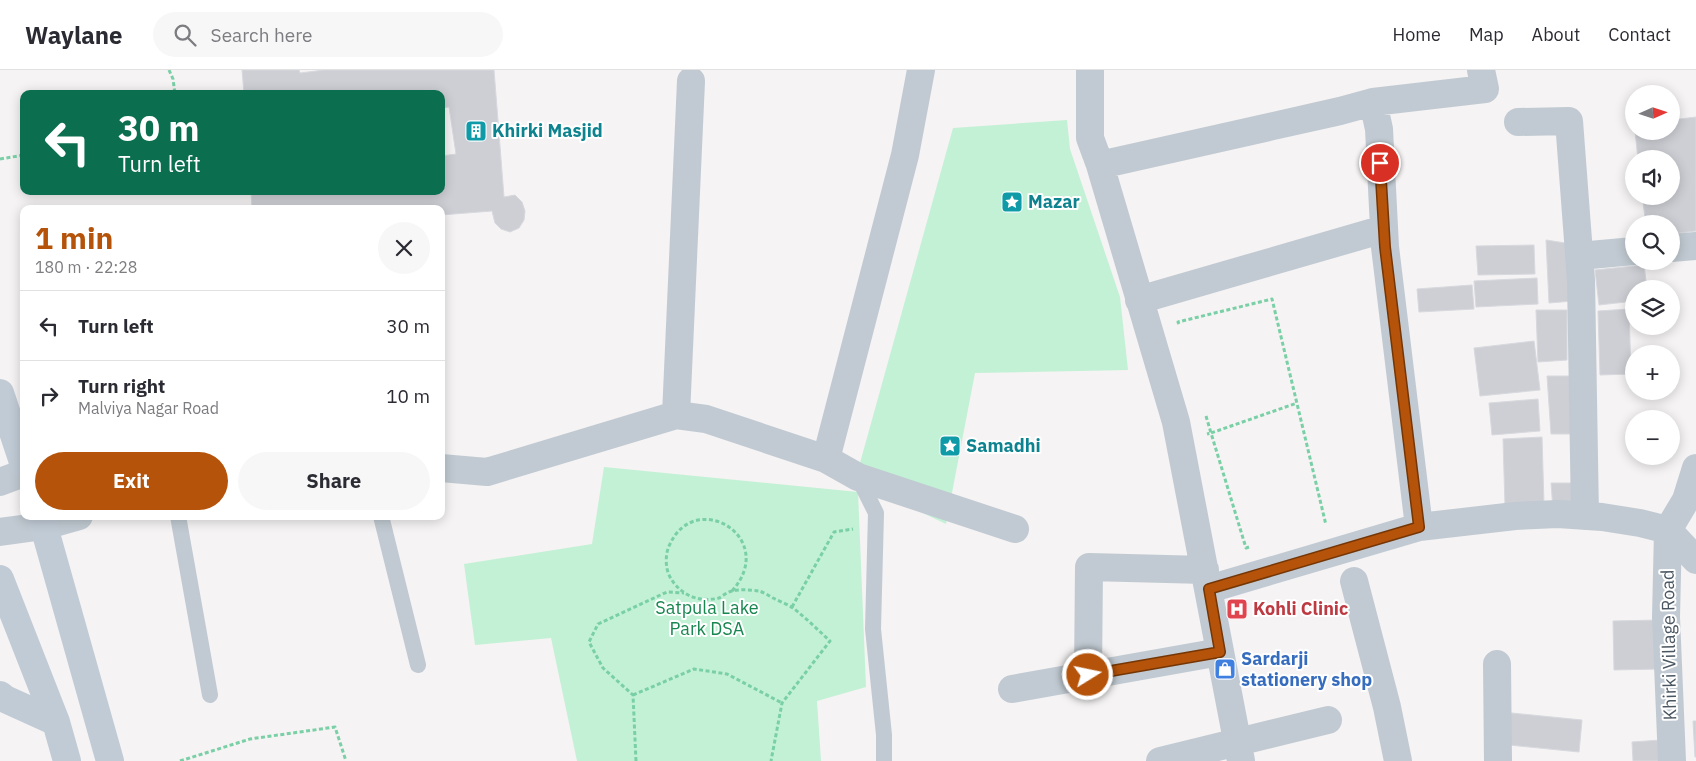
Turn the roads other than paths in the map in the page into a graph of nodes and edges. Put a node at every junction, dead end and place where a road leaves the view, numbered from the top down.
1 (921, 70) edge
2 (1090, 70) edge
3 (1481, 70) edge
4 (691, 80) dead end
5 (1373, 102) junction
6 (1518, 122) dead end
7 (1100, 165) junction
8 (1384, 229) junction
9 (1696, 246) edge
10 (1680, 247) edge
11 (1625, 252) edge
12 (1579, 256) junction
13 (1139, 300) junction
14 (0, 393) edge
15 (676, 415) junction
16 (20, 452) edge
17 (826, 458) junction
18 (445, 468) edge
19 (1696, 468) edge
20 (20, 474) edge
21 (858, 478) junction
22 (0, 482) edge
23 (1585, 516) junction
24 (179, 520) edge
25 (382, 520) edge
26 (43, 521) edge
27 (1419, 527) junction
28 (1015, 529) dead end
29 (1668, 530) junction
30 (0, 532) edge
31 (1696, 560) edge
32 (0, 579) edge
33 (1207, 579) junction
34 (1354, 581) dead end
35 (1220, 652) junction
36 (1497, 664) dead end
37 (418, 665) dead end
38 (1088, 675) junction
39 (1012, 689) dead end
40 (0, 694) edge
41 (210, 694) dead end
42 (1328, 720) dead end
43 (56, 722) junction
44 (1239, 751) edge
45 (67, 761) edge
46 (110, 761) edge
47 (884, 761) edge
48 (1160, 761) edge
49 (1398, 761) edge
50 (1498, 761) edge
51 (1672, 761) edge

1 - 17 street
2 - 7 street
3 - 5 street
4 - 15 street
5 - 7 street
5 - 8 street
6 - 12 street
7 - 13 street
8 - 13 street
8 - 27 street
9 - 10 street
11 - 12 street
12 - 23 street
13 - 33 street
14 - 16 main road
15 - 17 street
15 - 18 street
17 - 21 street
19 - 29 street
20 - 22 street
21 - 28 street
21 - 47 lane
23 - 27 street
23 - 29 street
24 - 41 lane
25 - 37 lane
26 - 30 street
26 - 46 main road
27 - 33 street
29 - 31 street
29 - 51 street, Khirki Village Road
32 - 43 main road
33 - 35 street
33 - 38 street
34 - 49 street
35 - 38 street
35 - 44 street
36 - 50 street
38 - 39 street
40 - 43 main road
42 - 44 street
43 - 45 main road
44 - 48 street

